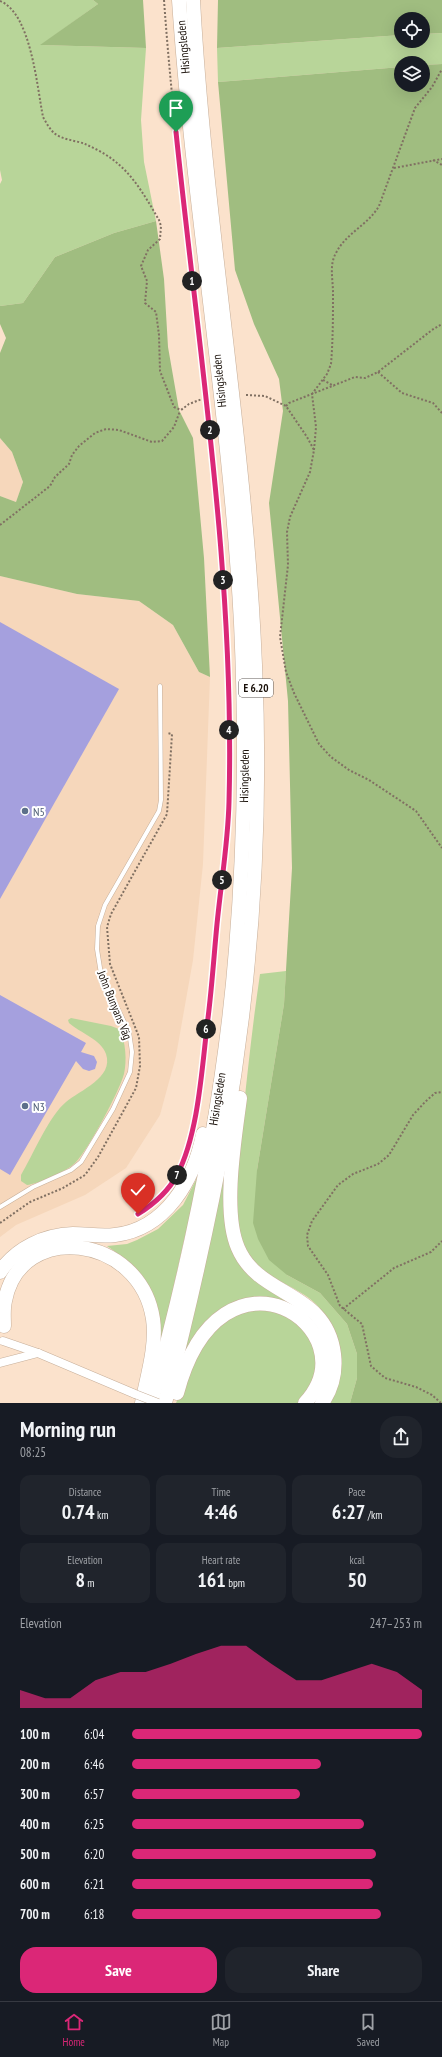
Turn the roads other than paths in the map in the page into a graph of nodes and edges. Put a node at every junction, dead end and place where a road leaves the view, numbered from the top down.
1 (179, 0) edge
2 (193, 0) edge
3 (160, 686) dead end
4 (244, 998) junction
5 (219, 1087) junction
6 (0, 1208) edge
7 (0, 1272) edge
8 (2, 1321) edge
9 (1, 1343) edge
10 (38, 1353) junction
11 (0, 1363) edge
12 (139, 1398) edge
13 (151, 1403) edge
14 (158, 1403) edge
15 (165, 1403) edge
16 (174, 1403) edge
17 (305, 1403) edge
18 (322, 1403) edge

1 - 5 highway, Hisingsleden / E 6.20
2 - 4 highway, Hisingsleden / E 6.20
3 - 6 lane, John Bunyans Väg
4 - 15 highway, Hisingsleden / E 6.20
4 - 18 highway
5 - 7 highway
5 - 13 highway, Hisingsleden / E 6.20
8 - 9 street
8 - 12 highway
9 - 10 street
10 - 11 street
10 - 12 street
12 - 14 street, bridge
16 - 17 highway

